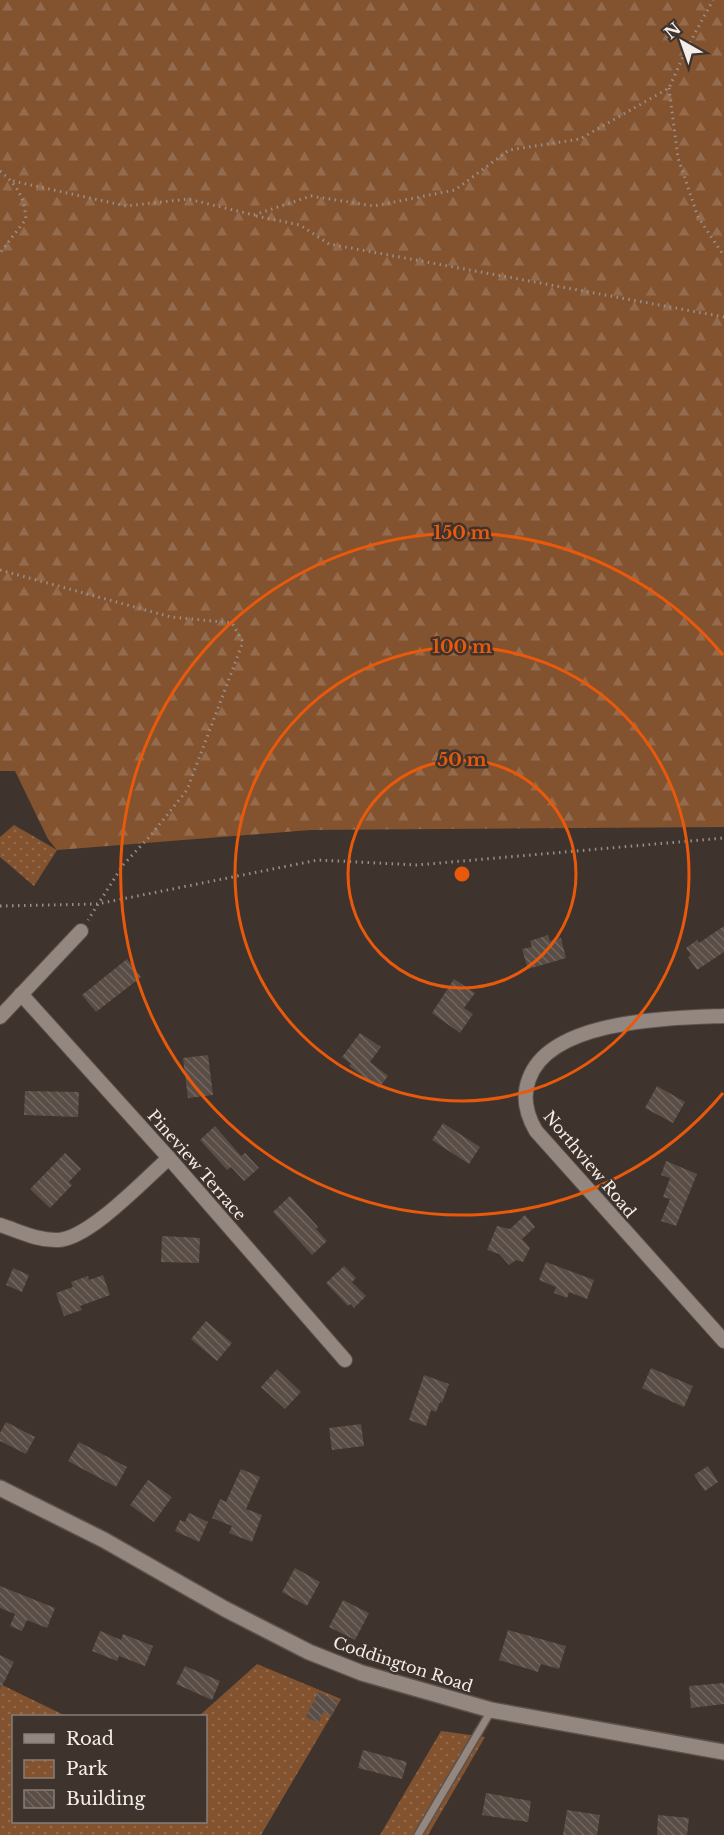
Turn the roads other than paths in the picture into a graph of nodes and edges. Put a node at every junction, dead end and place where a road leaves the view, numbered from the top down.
1 (81, 931) road end
2 (21, 994) junction
3 (724, 1016) edge
4 (0, 1017) edge
5 (169, 1158) junction
6 (0, 1225) edge
7 (724, 1341) edge
8 (345, 1360) dead end
9 (0, 1488) edge
10 (491, 1710) junction
11 (724, 1752) edge
12 (418, 1835) edge

1 - 2 street
2 - 4 street
2 - 5 street, Pineview Terrace
3 - 7 street, Northview Road
5 - 6 street
5 - 8 street, Pineview Terrace
9 - 10 street, Coddington Road
10 - 11 street, Coddington Road
10 - 12 lane

